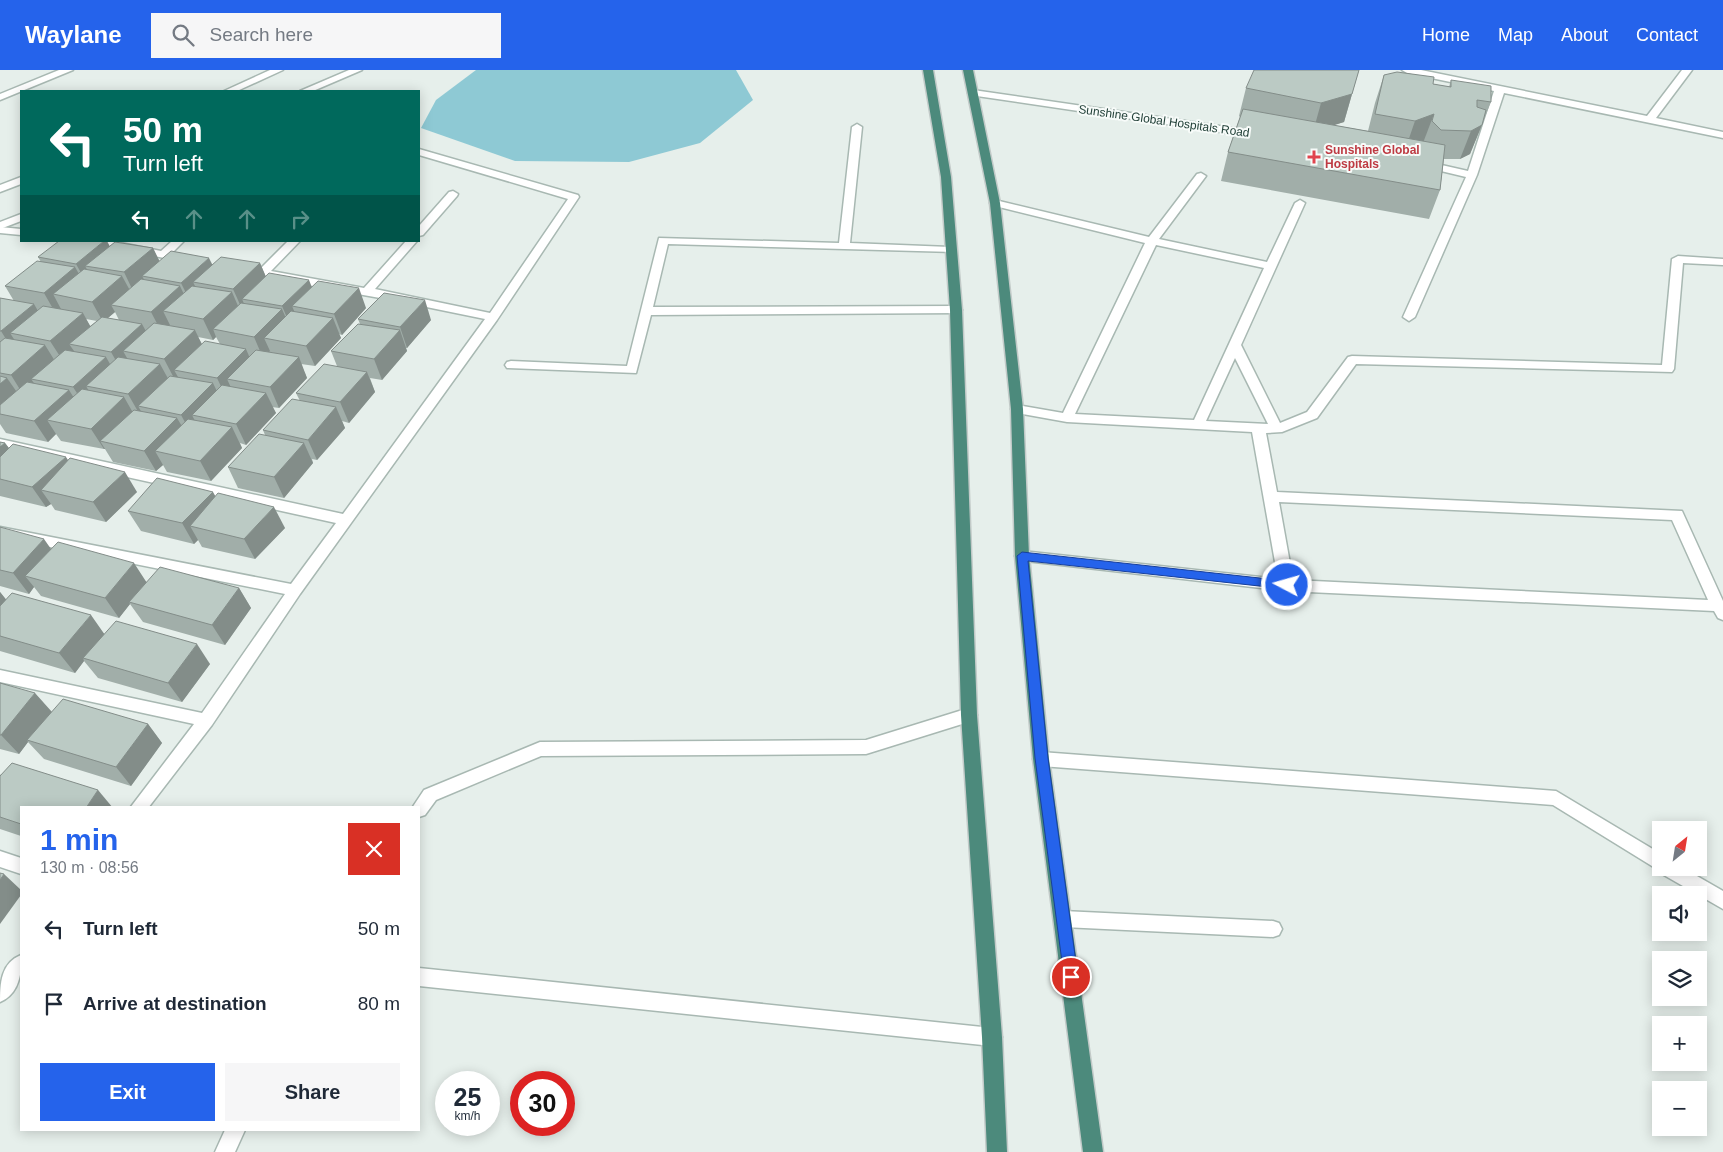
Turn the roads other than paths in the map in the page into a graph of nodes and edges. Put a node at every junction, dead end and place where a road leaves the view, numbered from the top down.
1 (68, 70) edge
2 (278, 70) edge
3 (357, 70) edge
4 (928, 70) edge
5 (968, 70) edge
6 (1407, 70) edge
7 (1687, 70) edge
8 (1500, 89) junction
9 (231, 90) edge
10 (307, 90) edge
11 (973, 93) junction
12 (0, 98) edge
13 (1650, 120) junction
14 (857, 127) dead end
15 (1723, 135) edge
16 (1265, 136) edge
17 (420, 152) edge
18 (1417, 162) edge
19 (1472, 175) junction
20 (1201, 176) dead end
21 (20, 180) edge
22 (2, 187) edge
23 (454, 194) dead end
24 (995, 203) junction
25 (1300, 203) dead end
26 (20, 217) edge
27 (0, 226) edge
28 (0, 230) edge
29 (20, 232) edge
30 (420, 233) edge
31 (1152, 241) junction
32 (97, 242) edge
33 (178, 242) edge
34 (294, 242) edge
35 (411, 242) edge
36 (844, 245) junction
37 (950, 250) junction
38 (163, 255) junction
39 (1723, 262) edge
40 (1271, 266) junction
41 (233, 268) edge
42 (169, 272) edge
43 (262, 274) junction
44 (281, 277) junction
45 (268, 291) edge
46 (366, 292) junction
47 (397, 297) junction
48 (956, 310) junction
49 (384, 311) edge
50 (646, 311) junction
51 (493, 317) junction
52 (1410, 317) dead end
53 (1235, 344) junction
54 (512, 364) dead end
55 (1017, 409) junction
56 (1067, 418) junction
57 (1198, 425) junction
58 (1258, 428) junction
59 (1277, 429) junction
60 (0, 444) edge
61 (114, 453) edge
62 (101, 467) junction
63 (238, 479) edge
64 (225, 493) junction
65 (1270, 497) junction
66 (347, 520) junction
67 (0, 532) edge
68 (1022, 556) junction
69 (1287, 585) junction
70 (296, 590) junction
71 (1720, 610) edge
72 (0, 676) edge
73 (969, 715) junction
74 (206, 720) junction
75 (1041, 758) junction
76 (140, 806) edge
77 (420, 809) edge
78 (1652, 857) edge
79 (0, 859) edge
80 (20, 866) edge
81 (1681, 876) edge
82 (1723, 901) edge
83 (1063, 919) junction
84 (1273, 929) dead end
85 (20, 965) edge
86 (420, 977) edge
87 (0, 993) edge
88 (992, 1038) junction
89 (235, 1131) edge
90 (225, 1152) edge
91 (997, 1152) edge
92 (1093, 1152) edge

1 - 12 street
2 - 9 street
3 - 10 street
4 - 37 highway
5 - 11 highway
6 - 8 street
7 - 13 street
8 - 13 street
8 - 19 street
11 - 16 street, Sunshine Global Hospitals Road
11 - 24 highway
13 - 15 street
14 - 36 street
17 - 51 street
18 - 19 street
19 - 52 street
20 - 31 street
21 - 22 street
23 - 30 street
24 - 31 street
24 - 55 highway
25 - 40 street
26 - 27 street
28 - 29 street
31 - 40 street
31 - 56 street
32 - 38 street
33 - 38 street
34 - 43 street
35 - 46 street
36 - 37 street
36 - 50 street
37 - 48 highway
38 - 42 street
39 - 59 street
40 - 53 street
41 - 43 street
43 - 44 street
44 - 45 street
44 - 46 street
46 - 47 street
47 - 49 street
47 - 51 street
48 - 50 street
48 - 73 highway
50 - 54 street
51 - 66 street
53 - 57 street
53 - 59 street
55 - 56 street
55 - 68 highway
56 - 57 street
57 - 58 street
58 - 59 street
58 - 65 street
60 - 62 street
61 - 62 street
62 - 64 street
63 - 64 street
64 - 66 street
65 - 69 street
65 - 71 street
66 - 70 street
67 - 70 street
68 - 69 street
68 - 75 highway
69 - 71 street
70 - 74 street
72 - 74 street
73 - 77 street
73 - 88 highway
74 - 76 street
75 - 78 street
75 - 83 highway
79 - 80 street
81 - 82 street
83 - 84 street
83 - 92 highway
85 - 87 street
86 - 88 street
88 - 91 highway
89 - 90 street

